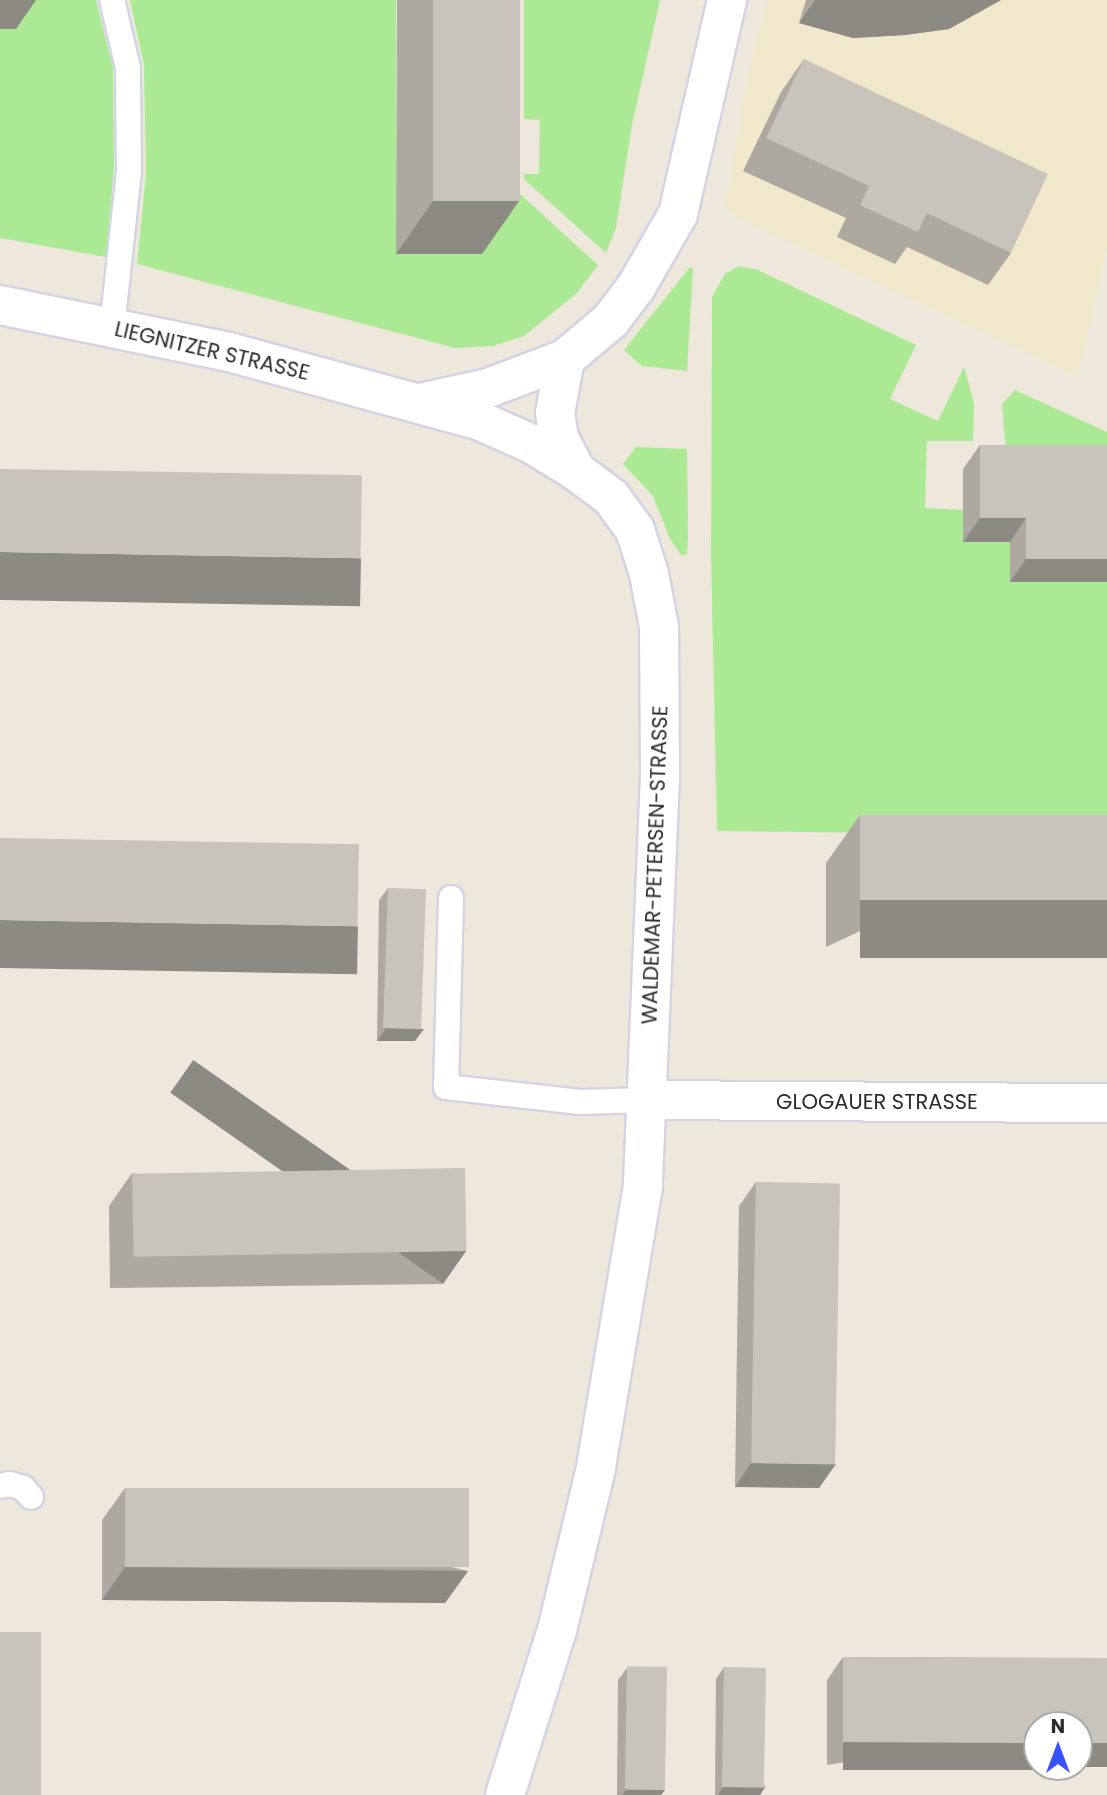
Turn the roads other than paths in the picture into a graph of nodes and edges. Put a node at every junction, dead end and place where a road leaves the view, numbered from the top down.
1 (113, 0) edge
2 (727, 0) edge
3 (0, 305) edge
4 (112, 328) junction
5 (565, 359) junction
6 (422, 403) junction
7 (576, 471) junction
8 (451, 898) dead end
9 (647, 1100) junction
10 (1107, 1104) edge
11 (0, 1486) edge
12 (32, 1497) dead end
13 (505, 1795) edge

1 - 4 lane
2 - 5 street
3 - 4 street, LIEGNITZER STRASSE
4 - 6 street, LIEGNITZER STRASSE
5 - 6 street, LIEGNITZER STRASSE
5 - 7 street, WALDEMAR-PETERSEN-STRASSE
6 - 7 street, LIEGNITZER STRASSE
7 - 9 street, WALDEMAR-PETERSEN-STRASSE
8 - 9 lane
9 - 10 street, GLOGAUER STRASSE
9 - 13 street, WALDEMAR-PETERSEN-STRASSE
11 - 12 lane

